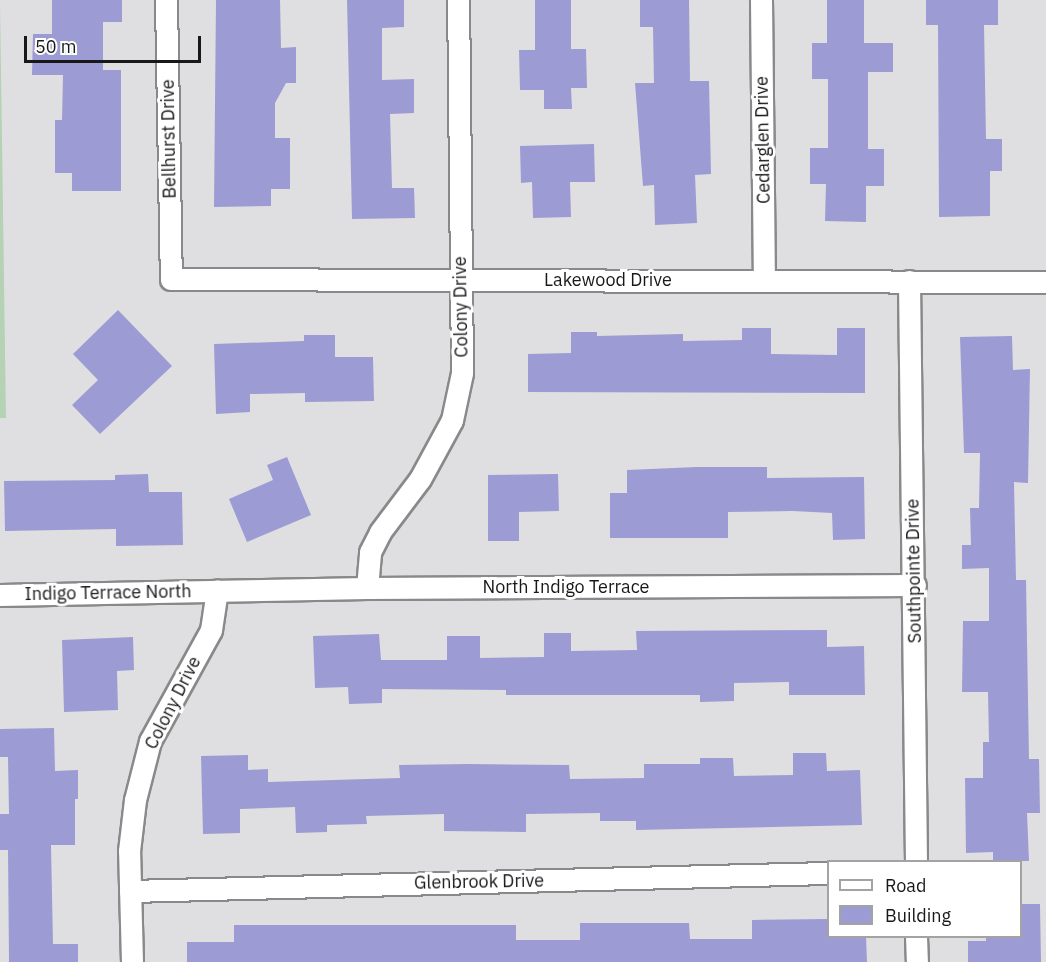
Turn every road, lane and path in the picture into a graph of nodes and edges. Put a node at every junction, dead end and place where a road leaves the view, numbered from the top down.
1 (166, 0) edge
2 (458, 0) edge
3 (761, 0) edge
4 (171, 279) joint
5 (461, 280) junction
6 (764, 281) junction
7 (909, 281) junction
8 (1046, 282) edge
9 (915, 585) junction
10 (367, 588) junction
11 (217, 590) junction
12 (0, 595) edge
13 (916, 860) edge
14 (827, 873) edge
15 (130, 891) junction
16 (916, 938) edge
17 (132, 962) edge
18 (917, 962) edge

1 - 4 street, Bellhurst Drive
2 - 5 street, Colony Drive
3 - 6 street, Cedarglen Drive
4 - 5 street, Lakewood Drive
5 - 6 street, Lakewood Drive
5 - 10 street, Colony Drive
6 - 7 street, Lakewood Drive
7 - 8 street, Lakewood Drive
7 - 9 street, Southpointe Drive
9 - 10 street, North Indigo Terrace
9 - 13 street, Southpointe Drive
10 - 11 street, North Indigo Terrace
11 - 12 street, Indigo Terrace North
11 - 15 street, Colony Drive
14 - 15 street, Glenbrook Drive
15 - 17 street, Colony Drive
16 - 18 street

